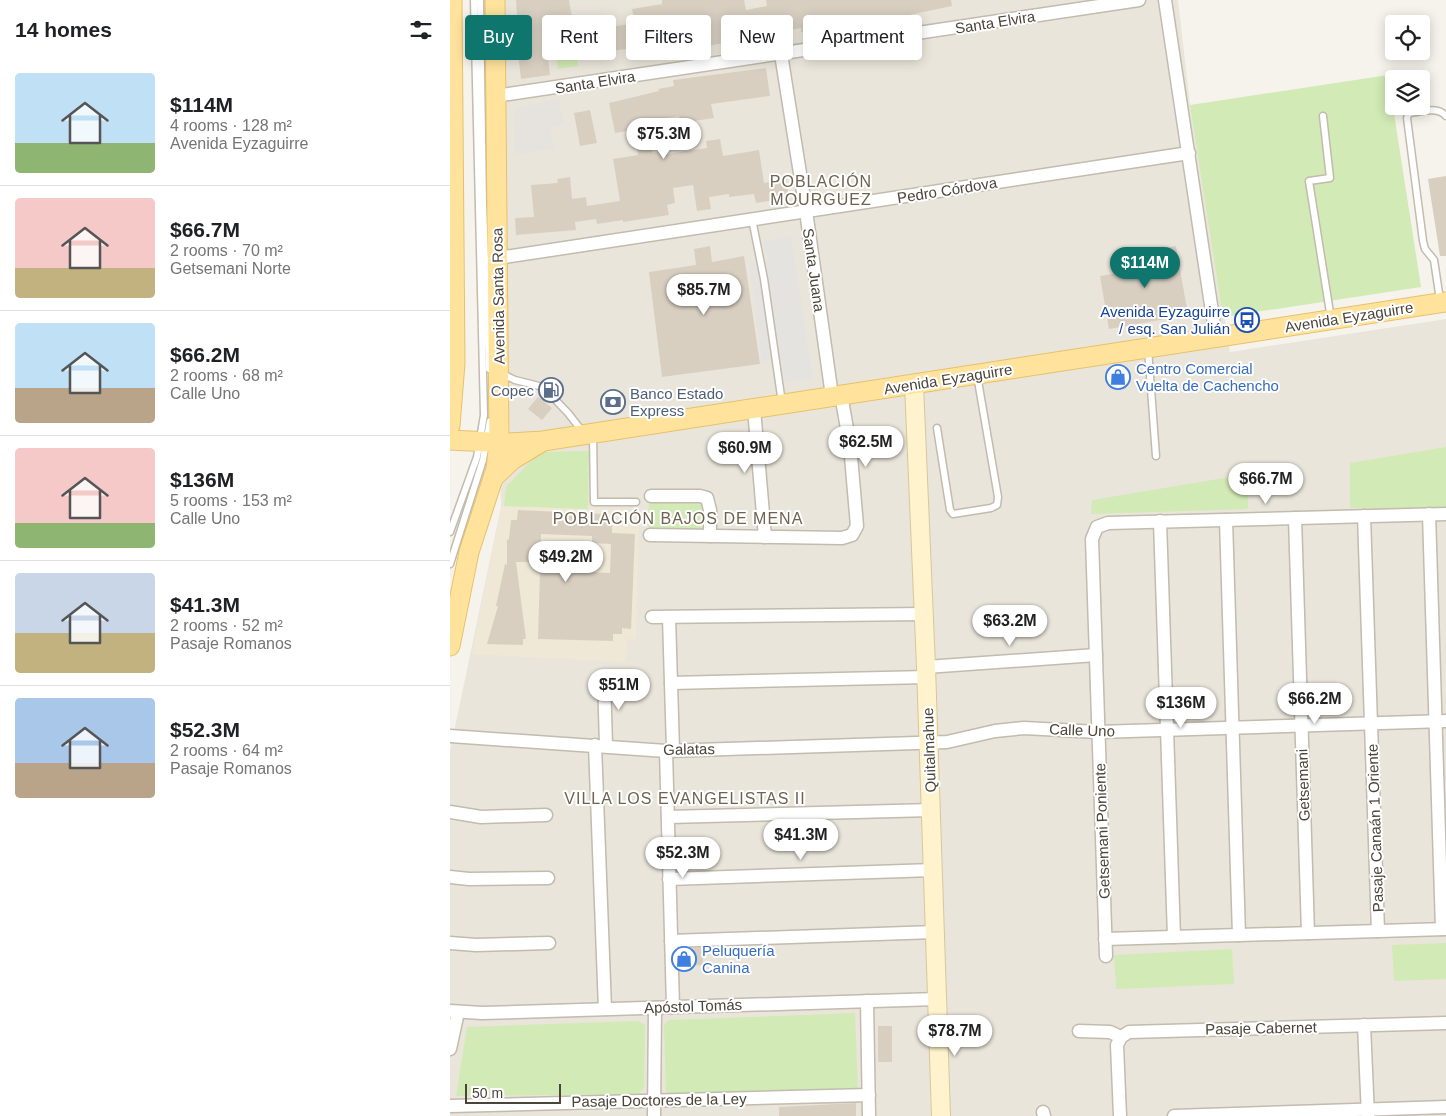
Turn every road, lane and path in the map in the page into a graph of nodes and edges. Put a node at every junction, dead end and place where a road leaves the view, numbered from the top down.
1 (452, 0) edge
2 (459, 0) edge
3 (474, 0) edge
4 (480, 0) edge
5 (495, 0) edge
6 (1139, 0) edge
7 (1165, 0) edge
8 (453, 38) junction
9 (793, 52) edge
10 (740, 60) edge
11 (782, 60) edge
12 (496, 96) junction
13 (1323, 116) dead end
14 (1446, 116) edge
15 (1189, 153) junction
16 (806, 211) junction
17 (752, 219) junction
18 (498, 258) junction
19 (1443, 303) edge
20 (1331, 320) junction
21 (1216, 338) junction
22 (1148, 348) junction
23 (452, 363) edge
24 (500, 373) junction
25 (976, 374) junction
26 (914, 384) junction
27 (837, 396) junction
28 (782, 404) junction
29 (754, 408) junction
30 (450, 426) edge
31 (937, 428) dead end
32 (589, 434) junction
33 (450, 440) edge
34 (543, 441) junction
35 (489, 443) junction
36 (1156, 456) dead end
37 (493, 478) junction
38 (651, 496) dead end
39 (636, 502) dead end
40 (1429, 514) junction
41 (1446, 514) edge
42 (1364, 516) junction
43 (1295, 518) junction
44 (1226, 520) junction
45 (1160, 521) junction
46 (450, 532) edge
47 (650, 535) dead end
48 (710, 536) junction
49 (765, 537) junction
50 (450, 564) edge
51 (924, 614) junction
52 (652, 617) dead end
53 (669, 617) junction
54 (450, 646) edge
55 (1096, 655) junction
56 (927, 672) junction
57 (604, 677) dead end
58 (671, 684) junction
59 (1441, 721) edge
60 (1371, 723) junction
61 (1301, 726) junction
62 (1232, 728) junction
63 (1167, 730) junction
64 (1098, 732) junction
65 (450, 736) edge
66 (929, 743) junction
67 (601, 746) junction
68 (670, 750) junction
69 (931, 810) junction
70 (450, 812) edge
71 (546, 815) dead end
72 (668, 817) junction
73 (933, 870) junction
74 (450, 877) edge
75 (548, 878) dead end
76 (669, 879) junction
77 (1444, 929) edge
78 (1378, 931) junction
79 (935, 932) junction
80 (1308, 933) junction
81 (1239, 935) junction
82 (1174, 937) junction
83 (1105, 939) junction
84 (671, 941) junction
85 (450, 942) edge
86 (549, 943) dead end
87 (1106, 956) dead end
88 (937, 999) junction
89 (867, 1001) junction
90 (673, 1007) junction
91 (655, 1008) junction
92 (605, 1009) junction
93 (454, 1011) edge
94 (1446, 1023) edge
95 (1364, 1025) junction
96 (1079, 1031) dead end
97 (1121, 1037) junction
98 (450, 1049) edge
99 (869, 1095) junction
100 (655, 1100) junction
101 (450, 1106) edge
102 (1446, 1107) edge
103 (1368, 1113) edge
104 (654, 1116) edge
105 (869, 1116) edge
106 (941, 1116) edge
107 (1120, 1116) edge
108 (1174, 1116) edge

1 - 8 main road
2 - 8 lane
3 - 35 lane
4 - 35 lane
5 - 12 main road, Avenida Santa Rosa
6 - 9 street, Santa Elvira
7 - 15 street
8 - 23 main road
10 - 12 street, Santa Elvira
11 - 16 street, Santa Juana
12 - 18 main road, Avenida Santa Rosa
13 - 20 lane
14 - 19 lane
15 - 16 street, Pedro Córdova
15 - 21 street
16 - 17 street, Pedro Córdova
16 - 27 street, Santa Juana
17 - 18 street, Pedro Córdova
17 - 28 lane
18 - 24 main road, Avenida Santa Rosa
19 - 20 main road, Avenida Eyzaguirre
20 - 21 main road, Avenida Eyzaguirre
21 - 22 main road, Avenida Eyzaguirre
22 - 25 main road, Avenida Eyzaguirre
22 - 36 lane
23 - 30 main road
24 - 32 lane
24 - 35 main road, Avenida Santa Rosa
25 - 26 main road, Avenida Eyzaguirre
25 - 31 lane
26 - 27 main road, Avenida Eyzaguirre
26 - 51 street, Quitalmahue
27 - 28 main road, Avenida Eyzaguirre
27 - 49 street, Santa Juana
28 - 29 main road, Avenida Eyzaguirre
29 - 32 main road, Avenida Eyzaguirre
29 - 49 street
32 - 34 main road, Avenida Eyzaguirre
32 - 39 lane
33 - 35 main road, Avenida Eyzaguirre
34 - 35 main road, Avenida Eyzaguirre
34 - 37 main road
35 - 37 main road, Avenida Santa Rosa
35 - 46 lane
35 - 50 lane
37 - 54 main road, Avenida Santa Rosa
38 - 48 street
40 - 41 street
40 - 42 street
40 - 59 street
42 - 43 street
42 - 60 street, Pasaje Canaán 1 Oriente
43 - 44 street
43 - 61 street, Getsemani
44 - 45 street
44 - 62 street
45 - 55 street, Getsemani Poniente
45 - 63 street
47 - 48 street
48 - 49 street
51 - 53 street
51 - 56 street, Quitalmahue
52 - 53 street
53 - 58 street
55 - 56 street
55 - 64 street, Getsemani Poniente
56 - 58 street
56 - 66 street, Quitalmahue
57 - 67 street
58 - 68 street
59 - 60 street, Calle Uno
59 - 77 street
60 - 61 street, Calle Uno
60 - 78 street, Pasaje Canaán 1 Oriente
61 - 62 street, Calle Uno
61 - 80 street, Getsemani
62 - 63 street, Calle Uno
62 - 81 street
63 - 64 street, Calle Uno
63 - 82 street
64 - 66 street, Calle Uno
64 - 83 street, Getsemani Poniente
65 - 67 street, Galatas
66 - 68 street, Galatas
66 - 69 street, Quitalmahue
67 - 68 street, Galatas
67 - 92 street
68 - 72 street
69 - 72 street
69 - 73 street, Quitalmahue
70 - 71 street
72 - 76 street
73 - 76 street
73 - 79 street, Quitalmahue
74 - 75 street
76 - 84 street
77 - 78 street
78 - 80 street
79 - 84 street
79 - 88 street, Quitalmahue
80 - 81 street
81 - 82 street
82 - 83 street
83 - 87 street, Getsemani Poniente
84 - 90 street
85 - 86 street
88 - 89 street, Apóstol Tomás
88 - 106 street, Quitalmahue
89 - 90 street, Apóstol Tomás
89 - 99 street
90 - 91 street, Apóstol Tomás
91 - 92 street, Apóstol Tomás
91 - 100 street
92 - 93 street, Apóstol Tomás
93 - 98 street
94 - 95 street, Pasaje Cabernet
95 - 97 street, Pasaje Cabernet
95 - 103 street
96 - 97 street
97 - 107 street
99 - 100 street, Pasaje Doctores de la Ley
99 - 105 street
100 - 101 street, Pasaje Doctores de la Ley
100 - 104 street
102 - 103 street
103 - 108 street

